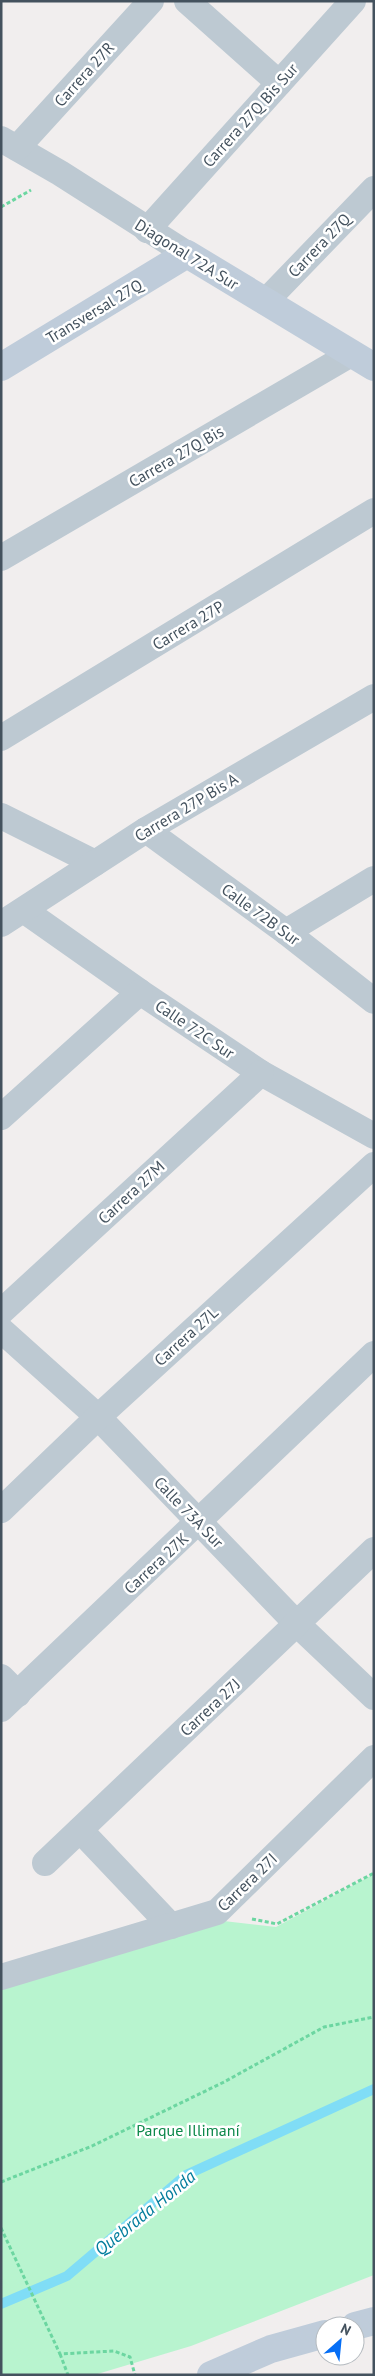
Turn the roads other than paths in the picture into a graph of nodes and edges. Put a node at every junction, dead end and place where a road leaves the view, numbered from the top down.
1 (150, 1) edge
2 (187, 1) edge
3 (353, 1) edge
4 (279, 83) junction
5 (9, 144) edge
6 (374, 189) edge
7 (147, 230) junction
8 (187, 254) junction
9 (264, 302) junction
10 (362, 360) edge
11 (1, 367) edge
12 (374, 511) edge
13 (1, 558) edge
14 (374, 697) edge
15 (1, 738) edge
16 (1, 816) edge
17 (146, 830) junction
18 (95, 863) junction
19 (374, 879) edge
20 (25, 911) junction
21 (1, 924) edge
22 (286, 932) junction
23 (140, 992) junction
24 (374, 1001) edge
25 (261, 1073) junction
26 (1, 1117) edge
27 (373, 1134) edge
28 (374, 1165) edge
29 (1, 1312) edge
30 (1, 1330) edge
31 (374, 1354) edge
32 (98, 1417) junction
33 (1, 1510) edge
34 (199, 1522) junction
35 (374, 1550) edge
36 (297, 1624) junction
37 (7, 1693) edge
38 (374, 1697) edge
39 (374, 1758) edge
40 (80, 1830) junction
41 (45, 1863) dead end
42 (171, 1926) junction
43 (1, 1977) edge
44 (315, 2337) edge
45 (211, 2375) edge

1 - 5 street, Carrera 27R
2 - 4 street
3 - 4 street, Carrera 27Q Bis Sur
4 - 7 street, Carrera 27Q Bis Sur
5 - 7 street, Diagonal 72A Sur
6 - 9 street, Carrera 27Q
7 - 8 street, Diagonal 72A Sur
8 - 9 street, Diagonal 72A Sur
8 - 11 street, Transversal 27Q
9 - 10 street, Diagonal 72A Sur
10 - 13 street, Carrera 27Q Bis
12 - 15 street, Carrera 27P
14 - 17 street, Carrera 27P Bis A
16 - 18 street
17 - 18 street, Carrera 27P Bis A
17 - 22 street, Calle 72B Sur
18 - 20 street, Carrera 27P Bis A
19 - 22 street
20 - 21 street, Carrera 27P Bis A
20 - 23 street, Calle 72C Sur
22 - 24 street, Calle 72B Sur
23 - 25 street, Calle 72C Sur
23 - 26 street
25 - 27 street, Calle 72C Sur
25 - 29 street, Carrera 27M
28 - 32 street, Carrera 27L
30 - 32 street, Calle 73A Sur
31 - 34 street, Carrera 27K
32 - 33 street, Carrera 27L
32 - 34 street, Calle 73A Sur
34 - 36 street, Calle 73A Sur
34 - 37 street, Carrera 27K
35 - 36 street, Carrera 27J
36 - 38 street, Calle 73A Sur
36 - 40 street, Carrera 27J
39 - 42 street, Carrera 27I
40 - 41 street, Carrera 27J
40 - 42 street
42 - 43 street, Carrera 27I
44 - 45 street

